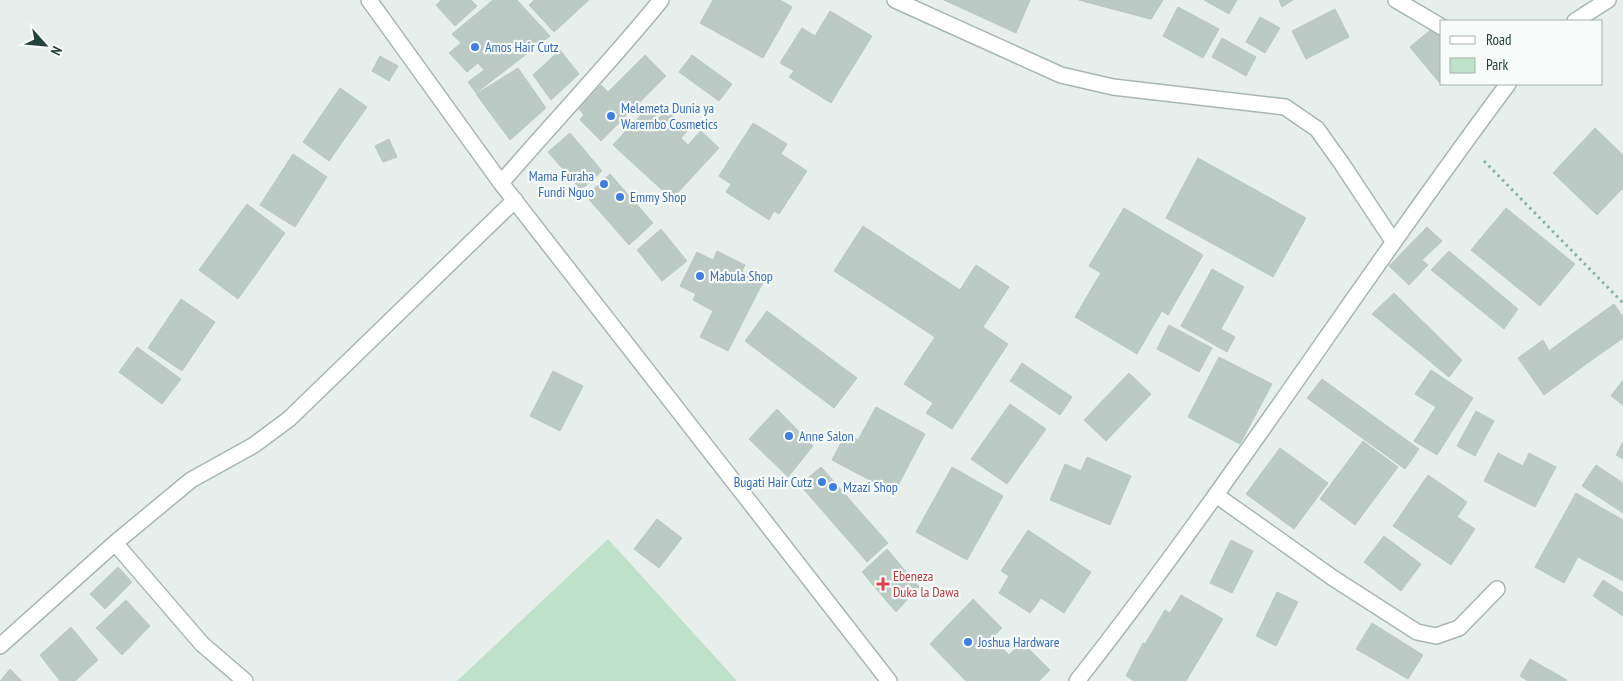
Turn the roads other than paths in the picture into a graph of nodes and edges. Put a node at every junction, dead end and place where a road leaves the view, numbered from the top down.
1 (369, 0) edge
2 (661, 0) edge
3 (894, 0) edge
4 (1396, 0) edge
5 (1608, 0) edge
6 (1578, 20) edge
7 (1440, 26) edge
8 (1507, 85) edge
9 (501, 183) junction
10 (515, 200) junction
11 (1393, 241) junction
12 (1216, 494) junction
13 (115, 542) junction
14 (1497, 589) dead end
15 (0, 646) edge
16 (245, 681) edge
17 (889, 681) edge
18 (1078, 681) edge

1 - 9 street
2 - 9 street
3 - 11 street
4 - 7 street
5 - 6 street
8 - 11 street
9 - 10 street
10 - 13 street
10 - 17 street
11 - 12 street
12 - 14 street
12 - 18 street
13 - 15 street
13 - 16 street

